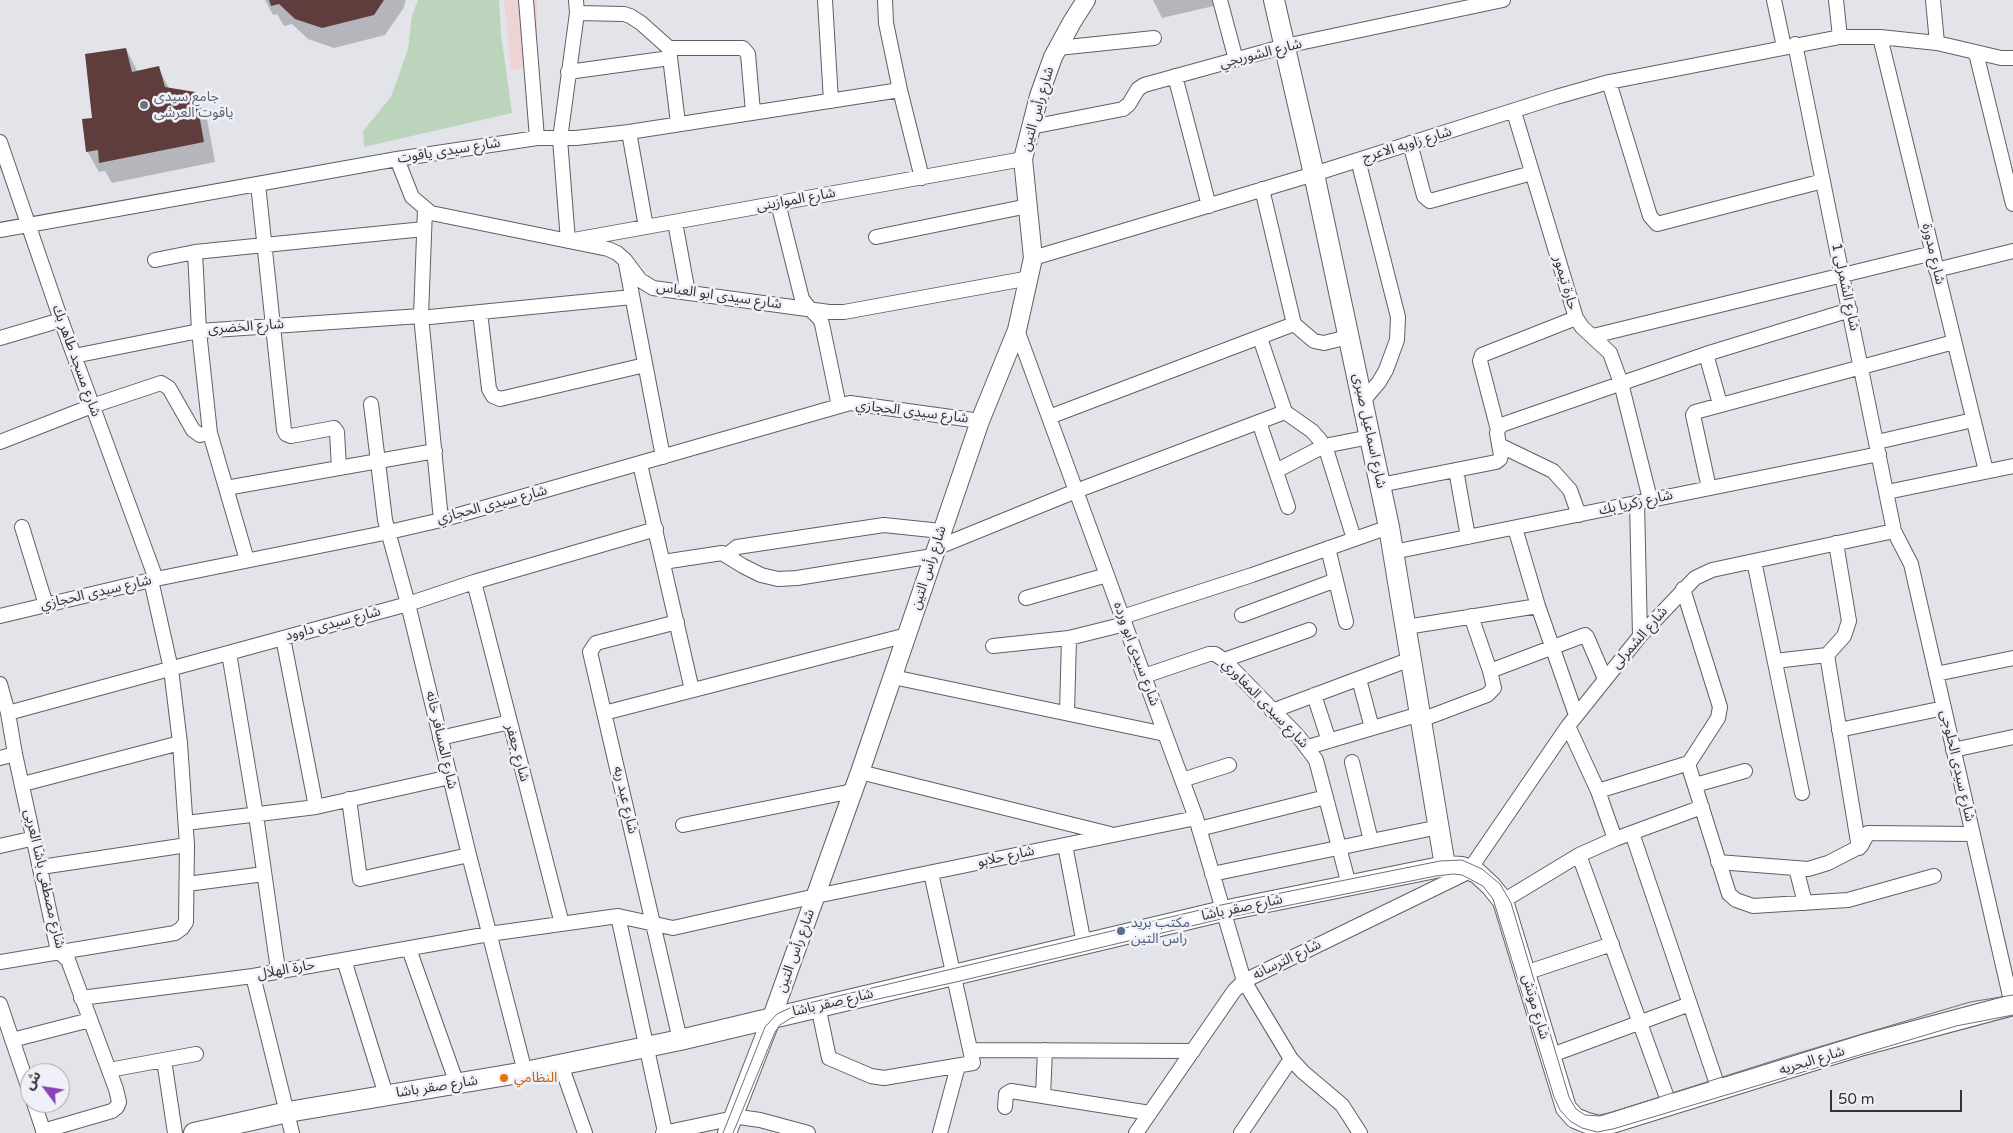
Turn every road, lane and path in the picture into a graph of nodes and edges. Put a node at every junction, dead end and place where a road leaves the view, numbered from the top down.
1 (526, 0) edge
2 (825, 0) edge
3 (885, 0) edge
4 (1086, 0) edge
5 (1220, 0) edge
6 (1274, 0) edge
7 (1503, 0) edge
8 (1774, 0) edge
9 (1836, 0) edge
10 (1934, 0) edge
11 (1450, 5) edge
12 (577, 6) edge
13 (1840, 37) junction
14 (1880, 37) junction
15 (1154, 38) dead end
16 (1937, 43) junction
17 (1285, 46) junction
18 (1790, 46) junction
19 (1058, 48) junction
20 (669, 53) junction
21 (1976, 53) junction
22 (2013, 58) edge
23 (1236, 60) junction
24 (568, 72) junction
25 (1175, 76) junction
26 (1609, 82) junction
27 (900, 90) junction
28 (831, 101) junction
29 (753, 112) junction
30 (1514, 112) junction
31 (678, 123) junction
32 (1031, 127) junction
33 (629, 132) junction
34 (537, 138) junction
35 (560, 140) junction
36 (0, 142) edge
37 (1410, 144) junction
38 (397, 159) junction
39 (1023, 159) junction
40 (1358, 160) junction
41 (1314, 174) junction
42 (1532, 174) junction
43 (922, 178) junction
44 (1823, 181) junction
45 (258, 184) junction
46 (1262, 190) junction
47 (778, 203) junction
48 (2013, 204) edge
49 (1028, 206) junction
50 (1209, 206) junction
51 (425, 209) junction
52 (675, 222) junction
53 (27, 225) junction
54 (646, 227) junction
55 (424, 229) junction
56 (0, 230) edge
57 (876, 237) dead end
58 (568, 241) junction
59 (264, 244) junction
60 (2013, 251) edge
61 (195, 252) junction
62 (1932, 253) junction
63 (1033, 258) junction
64 (155, 260) dead end
65 (625, 260) junction
66 (1936, 270) junction
67 (1842, 275) junction
68 (1030, 278) junction
69 (688, 293) junction
70 (632, 296) junction
71 (810, 309) junction
72 (1850, 310) junction
73 (480, 312) junction
74 (421, 316) junction
75 (1576, 318) junction
76 (61, 320) junction
77 (1294, 324) junction
78 (273, 325) junction
79 (1018, 330) junction
80 (199, 331) junction
81 (1593, 336) junction
82 (1348, 337) junction
83 (0, 338) edge
84 (1260, 338) junction
85 (1954, 342) junction
86 (1706, 354) junction
87 (74, 356) junction
88 (645, 365) junction
89 (1861, 366) junction
90 (1621, 383) junction
91 (1362, 402) junction
92 (371, 404) dead end
93 (1720, 404) junction
94 (92, 406) junction
95 (839, 406) junction
96 (1285, 412) junction
97 (1048, 417) junction
98 (1973, 420) junction
99 (980, 421) junction
100 (1259, 422) junction
101 (1498, 430) junction
102 (210, 433) junction
103 (1370, 437) junction
104 (0, 442) edge
105 (1499, 445) junction
106 (1324, 446) junction
107 (1878, 448) junction
108 (435, 451) junction
109 (663, 457) junction
110 (379, 462) junction
111 (640, 464) junction
112 (2013, 466) edge
113 (340, 468) junction
114 (1456, 470) junction
115 (1276, 471) junction
116 (1986, 471) junction
117 (1380, 485) junction
118 (226, 488) junction
119 (1709, 488) junction
120 (1076, 491) junction
121 (1886, 492) junction
122 (1644, 501) junction
123 (1288, 507) dead end
124 (1578, 515) junction
125 (441, 520) junction
126 (22, 527) dead end
127 (1389, 527) junction
128 (1515, 528) junction
129 (656, 529) junction
130 (1894, 531) junction
131 (389, 532) junction
132 (1468, 537) junction
133 (1354, 539) junction
134 (1836, 543) junction
135 (937, 545) junction
136 (1328, 548) junction
137 (1394, 552) junction
138 (727, 555) junction
139 (247, 560) junction
140 (1754, 561) junction
141 (663, 562) junction
142 (1107, 575) junction
143 (154, 580) junction
144 (1336, 580) junction
145 (474, 582) junction
146 (1683, 589) junction
147 (1026, 598) dead end
148 (408, 604) junction
149 (46, 605) junction
150 (1538, 606) junction
151 (1242, 615) dead end
152 (0, 616) edge
153 (1471, 616) junction
154 (1123, 620) junction
155 (677, 622) junction
156 (1346, 622) dead end
157 (1406, 626) junction
158 (1309, 630) dead end
159 (907, 635) junction
160 (1640, 636) junction
161 (282, 638) junction
162 (1069, 638) junction
163 (992, 646) dead end
164 (1552, 647) junction
165 (229, 653) junction
166 (1827, 655) junction
167 (2013, 658) edge
168 (1410, 659) junction
169 (1224, 660) junction
170 (1775, 661) junction
171 (171, 669) junction
172 (1490, 671) junction
173 (1936, 674) junction
174 (1144, 676) junction
175 (893, 677) junction
176 (1359, 678) junction
177 (1605, 679) junction
178 (0, 684) edge
179 (692, 690) junction
180 (1314, 695) junction
181 (1944, 708) junction
182 (1272, 711) junction
183 (604, 713) junction
184 (1067, 713) junction
185 (8, 714) junction
186 (1420, 717) junction
187 (1572, 721) junction
188 (510, 722) junction
189 (1372, 728) junction
190 (1840, 730) junction
191 (1165, 734) junction
192 (2013, 737) edge
193 (440, 738) junction
194 (1329, 741) junction
195 (180, 743) junction
196 (1308, 747) junction
197 (1953, 750) junction
198 (15, 754) junction
199 (0, 758) edge
200 (1352, 762) dead end
201 (1689, 763) junction
202 (1229, 764) dead end
203 (1745, 771) dead end
204 (860, 772) junction
205 (450, 777) junction
206 (1182, 780) junction
207 (22, 784) junction
208 (1695, 785) junction
209 (853, 791) junction
210 (1598, 792) junction
211 (1802, 793) dead end
212 (1326, 797) junction
213 (349, 799) junction
214 (316, 807) junction
215 (1702, 807) junction
216 (256, 815) junction
217 (186, 823) junction
218 (1198, 824) junction
219 (683, 825) dead end
220 (1439, 827) junction
221 (1632, 833) junction
222 (1973, 834) junction
223 (1113, 835) junction
224 (35, 838) junction
225 (1616, 839) junction
226 (1371, 841) junction
227 (187, 845) junction
228 (1066, 845) junction
229 (0, 846) edge
230 (1340, 848) junction
231 (1859, 848) junction
232 (468, 855) junction
233 (1579, 855) junction
234 (1718, 862) junction
235 (1445, 866) junction
236 (41, 868) junction
237 (1796, 868) junction
238 (1470, 869) junction
239 (931, 873) junction
240 (264, 874) junction
241 (1212, 874) junction
242 (1934, 876) dead end
243 (187, 884) junction
244 (1349, 885) junction
245 (816, 896) junction
246 (1502, 901) junction
247 (1805, 903) junction
248 (1223, 911) junction
249 (618, 916) junction
250 (562, 924) junction
251 (653, 924) junction
252 (489, 934) junction
253 (1084, 944) junction
254 (1612, 944) junction
255 (409, 949) junction
256 (58, 951) junction
257 (1, 959) edge
258 (344, 960) junction
259 (278, 970) junction
260 (954, 973) junction
261 (1525, 973) junction
262 (253, 976) junction
263 (1244, 982) junction
264 (81, 998) junction
265 (0, 1004) edge
266 (1690, 1004) junction
267 (2012, 1005) edge
268 (818, 1006) junction
269 (772, 1017) junction
270 (90, 1020) junction
271 (1640, 1022) junction
272 (12, 1040) junction
273 (680, 1040) junction
274 (647, 1047) junction
275 (972, 1050) junction
276 (1045, 1050) junction
277 (1193, 1051) junction
278 (196, 1054) dead end
279 (1549, 1056) junction
280 (1291, 1058) junction
281 (164, 1060) junction
282 (20, 1063) edge
283 (561, 1065) junction
284 (958, 1066) junction
285 (109, 1070) junction
286 (524, 1072) junction
287 (457, 1084) junction
288 (1719, 1090) junction
289 (386, 1095) junction
290 (1044, 1096) junction
291 (1670, 1106) junction
292 (1005, 1107) dead end
293 (288, 1112) junction
294 (37, 1113) edge
295 (1150, 1113) junction
296 (1612, 1123) joint
297 (730, 1125) edge
298 (44, 1132) edge
299 (175, 1133) edge
300 (194, 1133) edge
301 (292, 1133) edge
302 (585, 1133) edge
303 (664, 1133) edge
304 (808, 1133) edge
305 (940, 1133) edge
306 (1136, 1133) edge
307 (1241, 1133) edge
308 (1360, 1133) edge

1 - 34 street
2 - 28 street
3 - 27 street
4 - 19 street, شارع رأس التين
5 - 23 street
6 - 17 main road, شارع اسماعيل صبرى
7 - 11 street, شارع الشوربجي
8 - 18 street, شارع الشمرلى 1
9 - 13 street
10 - 16 street
11 - 17 street, شارع الشوربجي
12 - 20 street
12 - 24 street
13 - 14 street, شارع زاويه الاعرج
13 - 18 street, شارع زاويه الاعرج
14 - 16 street, شارع زاويه الاعرج
14 - 62 street, شارع مدورة
15 - 19 street
16 - 21 street, شارع زاويه الاعرج
17 - 23 street, شارع الشوربجي
17 - 41 main road, شارع اسماعيل صبرى
18 - 26 street, شارع زاويه الاعرج
18 - 44 street, شارع الشمرلى 1
19 - 32 street, شارع رأس التين
20 - 24 street
20 - 29 street
20 - 31 street
21 - 22 street, شارع زاويه الاعرج
21 - 48 street
23 - 25 street, شارع الشوربجي
24 - 35 street
25 - 32 street, شارع الشوربجي
25 - 50 street
26 - 30 street, شارع زاويه الاعرج
26 - 44 street
27 - 28 street, شارع سيدى ياقوت
27 - 43 street
28 - 29 street, شارع سيدى ياقوت
29 - 31 street, شارع سيدى ياقوت
30 - 37 street, شارع زاويه الاعرج
30 - 42 street, حارة تيمور
31 - 33 street, شارع سيدى ياقوت
32 - 39 street, شارع رأس التين
33 - 35 street, شارع سيدى ياقوت
33 - 54 street
34 - 35 street, شارع سيدى ياقوت
34 - 38 street, شارع سيدى ياقوت
35 - 58 street
36 - 53 street, شارع مسجد طاهر بك
37 - 40 street, شارع زاويه الاعرج
37 - 42 street
38 - 45 street, شارع سيدى ياقوت
38 - 51 street
39 - 43 street, شارع الموازينى
39 - 49 street, شارع رأس التين
40 - 41 street, شارع زاويه الاعرج
40 - 91 street
41 - 46 street, شارع زاويه الاعرج
41 - 82 main road, شارع اسماعيل صبرى
42 - 75 street, حارة تيمور
43 - 47 street, شارع الموازينى
44 - 67 street, شارع الشمرلى 1
45 - 53 street, شارع سيدى ياقوت
45 - 59 street
46 - 50 street, شارع زاويه الاعرج
46 - 77 street
47 - 52 street, شارع الموازينى
47 - 71 street
49 - 57 street
49 - 63 street, شارع رأس التين
50 - 63 street, شارع زاويه الاعرج
51 - 55 street
51 - 58 street, شارع سيدى ابو العباس
52 - 54 street, شارع الموازينى
52 - 69 street
53 - 56 street, شارع سيدى ياقوت
53 - 76 street, شارع مسجد طاهر بك
54 - 58 street, شارع الموازينى
55 - 59 street
55 - 74 street
58 - 65 street, شارع سيدى ابو العباس
59 - 61 street
59 - 78 street
60 - 66 street
61 - 64 street
61 - 80 street
62 - 66 street, شارع مدورة
62 - 67 street
63 - 68 street, شارع رأس التين
65 - 69 street, شارع سيدى ابو العباس
65 - 70 street
66 - 85 street, شارع مدورة
67 - 72 street, شارع الشمرلى 1
67 - 81 street
68 - 71 street, شارع سيدى ابو العباس
68 - 79 street, شارع رأس التين
69 - 71 street, شارع سيدى ابو العباس
70 - 73 street, شارع الخضرى
70 - 88 street
71 - 95 street
72 - 86 street
72 - 89 street, شارع الشمرلى 1
73 - 74 street, شارع الخضرى
73 - 88 street
74 - 78 street, شارع الخضرى
74 - 108 street
75 - 81 street, حارة تيمور
75 - 101 street
76 - 83 street
76 - 87 street, شارع مسجد طاهر بك
77 - 82 street
77 - 84 street
78 - 80 street, شارع الخضرى
78 - 113 street
79 - 97 street, شارع سيدى ابو ورده
79 - 99 street, شارع رأس التين
80 - 87 street, شارع الخضرى
80 - 102 street
81 - 90 street, حارة تيمور
82 - 91 main road, شارع اسماعيل صبرى
84 - 96 street
84 - 97 street
85 - 89 street
85 - 98 street, شارع مدورة
86 - 90 street
86 - 93 street
87 - 94 street, شارع مسجد طاهر بك
88 - 109 street
89 - 93 street
89 - 107 street, شارع الشمرلى 1
90 - 101 street
90 - 122 street, حارة تيمور
91 - 103 main road, شارع اسماعيل صبرى
92 - 110 street, شارع المسافر خانه
93 - 119 street
94 - 102 street
94 - 104 street
94 - 143 street, شارع مسجد طاهر بك
95 - 99 street, شارع سيدى الحجازي
95 - 109 street, شارع سيدى الحجازي
96 - 100 street
96 - 106 street
97 - 120 street, شارع سيدى ابو ورده
98 - 107 street, شارع زكريا بك
98 - 116 street, شارع مدورة
99 - 135 street, شارع رأس التين
100 - 115 street
100 - 120 street
101 - 105 street
102 - 118 street
103 - 106 street
103 - 117 main road, شارع اسماعيل صبرى
105 - 114 street
105 - 124 street
106 - 115 street
106 - 133 street
107 - 119 street, شارع زكريا بك
107 - 121 street, شارع الشمرلى 1
108 - 110 street
108 - 125 street
109 - 111 street, شارع سيدى الحجازي
110 - 113 street
110 - 131 street, شارع المسافر خانه
111 - 125 street, شارع سيدى الحجازي
111 - 129 street
112 - 116 street
113 - 118 street
114 - 117 street
114 - 132 street
115 - 123 street
116 - 121 street
117 - 127 main road, شارع اسماعيل صبرى
118 - 139 street
119 - 122 street, شارع زكريا بك
120 - 135 street
120 - 142 street, شارع سيدى ابو ورده
121 - 130 street, شارع الشمرلى 1
122 - 124 street, شارع زكريا بك
122 - 160 street, حارة تيمور
124 - 128 street, شارع زكريا بك
125 - 131 street, شارع سيدى الحجازي
126 - 149 street
127 - 133 street
127 - 137 main road, شارع اسماعيل صبرى
128 - 132 street, شارع زكريا بك
128 - 150 street
129 - 141 street
129 - 145 street, شارع سيدى داوود
130 - 134 street, شارع الشمرلى
130 - 173 street, شارع سيدى الحلوجى
131 - 139 street, شارع سيدى الحجازي
131 - 148 street, شارع المسافر خانه
132 - 137 street, شارع زكريا بك
133 - 136 street
134 - 140 street, شارع الشمرلى
134 - 166 street
135 - 138 street
135 - 138 street
135 - 159 street, شارع رأس التين
136 - 144 street
136 - 154 street
137 - 157 main road, شارع اسماعيل صبرى
138 - 141 street
139 - 143 street, شارع سيدى الحجازي
140 - 146 street, شارع الشمرلى
140 - 170 street
141 - 155 street
142 - 147 street
142 - 154 street, شارع سيدى ابو ورده
143 - 149 street, شارع سيدى الحجازي
143 - 171 street, شارع مسجد طاهر بك
144 - 151 street
144 - 156 street
145 - 148 street, شارع سيدى داوود
145 - 188 street, شارع جعفر
146 - 160 street, شارع الشمرلى
146 - 201 street
148 - 161 street, شارع سيدى داوود
148 - 193 street, شارع المسافر خانه
149 - 152 street, شارع سيدى الحجازي
150 - 153 street
150 - 164 street
153 - 157 street
153 - 172 street
154 - 162 street
154 - 174 street, شارع سيدى ابو ورده
155 - 179 street
155 - 183 street, شارع عبد ربه
157 - 168 main road, شارع اسماعيل صبرى
158 - 169 street
159 - 175 street, شارع رأس التين
159 - 179 street
160 - 177 street, شارع الشمرلى
161 - 165 street, شارع سيدى داوود
161 - 214 street
162 - 163 street
162 - 184 street
164 - 172 street
164 - 177 street
164 - 187 street
165 - 171 street, شارع سيدى داوود
165 - 216 street
166 - 170 street
166 - 190 street
167 - 173 street
168 - 176 street
168 - 186 main road, شارع اسماعيل صبرى
169 - 174 street, شارع سيدى المغاوري
169 - 182 street, شارع سيدى المغاوري
170 - 211 street
171 - 185 street, شارع سيدى داوود
171 - 195 street, شارع مسجد طاهر بك
172 - 186 street
173 - 181 street, شارع سيدى الحلوجى
174 - 191 street, شارع سيدى ابو ورده
175 - 184 street
175 - 204 street, شارع رأس التين
176 - 180 street
176 - 189 street
177 - 187 street, شارع الشمرلى
178 - 185 street, شارع مصطفى باشا العربى
179 - 183 street
180 - 182 street
180 - 194 street
181 - 190 street
181 - 197 street, شارع سيدى الحلوجى
182 - 196 street, شارع سيدى المغاوري
183 - 251 street, شارع عبد ربه
184 - 191 street
185 - 198 street, شارع مصطفى باشا العربى
186 - 189 street
186 - 220 main road, شارع اسماعيل صبرى
187 - 210 street
187 - 238 street, شارع الشمرلى
188 - 193 street
188 - 250 street, شارع جعفر
189 - 194 street
190 - 231 street
191 - 206 street, شارع سيدى ابو ورده
192 - 197 street
193 - 205 street, شارع المسافر خانه
194 - 196 street
195 - 207 street
195 - 217 street, شارع مسجد طاهر بك
196 - 212 street, شارع سيدى المغاوري
197 - 222 street, شارع سيدى الحلوجى
198 - 199 street
198 - 207 street, شارع مصطفى باشا العربى
200 - 226 street
201 - 208 street
201 - 210 street
202 - 206 street
203 - 208 street
204 - 209 street, شارع رأس التين
204 - 223 street
205 - 213 street
205 - 232 street, شارع المسافر خانه
206 - 218 street, شارع سيدى ابو ورده
207 - 224 street, شارع مصطفى باشا العربى
208 - 215 street
209 - 219 street
209 - 245 street, شارع رأس التين
210 - 225 street
212 - 218 street, شارع حلابو
212 - 230 street, شارع سيدى المغاوري
213 - 214 street
213 - 232 street
214 - 216 street
215 - 221 street
215 - 234 street
216 - 217 street
216 - 240 street
217 - 227 street, شارع مسجد طاهر بك
218 - 223 street, شارع حلابو
218 - 241 street, شارع سيدى ابو ورده
220 - 226 street
220 - 235 main road, شارع اسماعيل صبرى
221 - 225 street
221 - 266 street
222 - 231 street
222 - 267 street, شارع سيدى الحلوجى
223 - 228 street, شارع حلابو
224 - 229 street
224 - 236 street, شارع مصطفى باشا العربى
225 - 233 street
226 - 230 street
227 - 236 street
227 - 243 street, شارع مسجد طاهر بك
228 - 239 street, شارع حلابو
228 - 253 street
230 - 241 street
230 - 244 street, شارع سيدى المغاوري
231 - 237 street
232 - 252 street, شارع المسافر خانه
233 - 246 street
233 - 254 street
234 - 237 street
234 - 247 street
235 - 238 main road, شارع صقر باشا
235 - 244 main road, شارع صقر باشا
236 - 256 street, شارع مصطفى باشا العربى
237 - 247 street
238 - 246 main road, شارع موتش
238 - 263 street, شارع الترسانه
239 - 245 street, شارع حلابو
239 - 260 street
240 - 243 street
240 - 259 street
241 - 248 street, شارع سيدى ابو ورده
242 - 247 street
243 - 256 street, شارع مسجد طاهر بك
244 - 248 main road, شارع صقر باشا
245 - 251 street, شارع حلابو
245 - 269 street, شارع رأس التين
246 - 261 main road, شارع موتش
248 - 253 main road, شارع صقر باشا
248 - 263 street, شارع سيدى ابو ورده
249 - 250 street, حارة الهلال
249 - 251 street, شارع حلابو
249 - 274 street
250 - 252 street, حارة الهلال
251 - 273 street, شارع عبد ربه
252 - 255 street, حارة الهلال
252 - 286 street, شارع المسافر خانه
253 - 260 main road, شارع صقر باشا
254 - 261 street
254 - 271 street
255 - 258 street, حارة الهلال
255 - 287 street
256 - 257 street, شارع مسجد طاهر بك
256 - 264 street, شارع مصطفى باشا العربى
258 - 259 street, حارة الهلال
258 - 289 street
259 - 262 street, حارة الهلال
260 - 268 main road, شارع صقر باشا
260 - 275 street
261 - 279 main road, شارع موتش
262 - 264 street, حارة الهلال
262 - 293 street
263 - 277 street, شارع الترسانه
263 - 280 street, شارع سيدى ابو ورده
264 - 270 street, شارع مصطفى باشا العربى
265 - 272 street
266 - 271 street
266 - 288 street
267 - 288 main road, شارع البحريه
268 - 269 main road, شارع صقر باشا
268 - 284 street
269 - 273 main road, شارع صقر باشا
269 - 297 street, شارع رأس التين
270 - 272 street
270 - 285 street, شارع مصطفى باشا العربى
271 - 279 street
271 - 291 street
272 - 282 street
273 - 274 main road, شارع صقر باشا
274 - 283 main road, شارع صقر باشا
274 - 303 street
275 - 276 street
275 - 284 street
276 - 277 street
276 - 290 street
277 - 295 street, شارع الترسانه
278 - 281 street
279 - 296 main road, شارع موتش
280 - 307 street
280 - 308 street, شارع سيدى ابو ورده
281 - 285 street
281 - 299 street
283 - 286 main road, شارع صقر باشا
283 - 302 street
284 - 305 street
285 - 298 street, شارع مصطفى باشا العربى
286 - 287 main road, شارع صقر باشا
287 - 289 main road, شارع صقر باشا
288 - 291 main road, شارع البحريه
289 - 293 main road, شارع صقر باشا
290 - 292 street
290 - 295 street
291 - 296 main road, شارع البحريه
293 - 300 main road, شارع صقر باشا
293 - 301 street
294 - 298 street
295 - 306 street, شارع الترسانه
297 - 303 street
297 - 304 street

